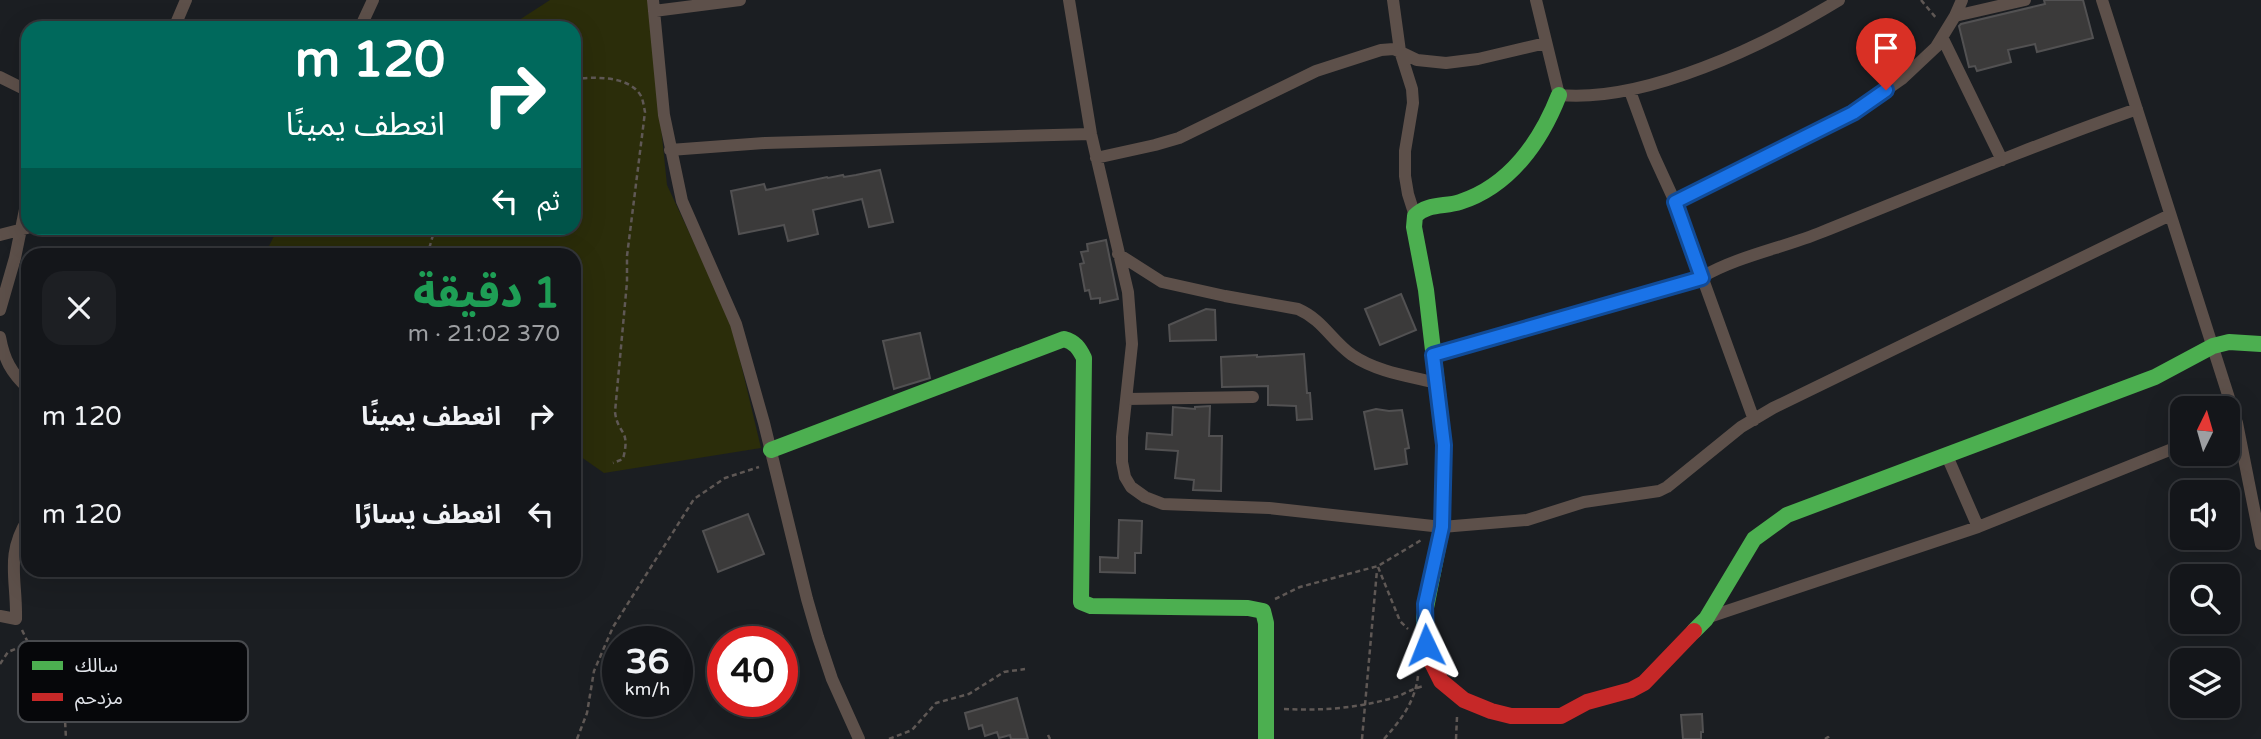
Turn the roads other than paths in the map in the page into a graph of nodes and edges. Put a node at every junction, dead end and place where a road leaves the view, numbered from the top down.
1 (186, 0) edge
2 (373, 0) edge
3 (740, 0) edge
4 (1069, 0) edge
5 (1393, 0) edge
6 (1536, 0) edge
7 (1839, 0) edge
8 (1962, 0) edge
9 (2025, 0) edge
10 (2102, 0) edge
11 (653, 6) edge
12 (1955, 16) junction
13 (177, 21) edge
14 (363, 21) edge
15 (1944, 33) junction
16 (1546, 43) junction
17 (1400, 51) junction
18 (0, 77) edge
19 (21, 88) edge
20 (1630, 91) junction
21 (1559, 95) junction
22 (2137, 109) junction
23 (1091, 134) junction
24 (670, 150) junction
25 (1096, 158) junction
26 (2002, 160) junction
27 (1675, 202) junction
28 (2169, 215) junction
29 (1415, 216) junction
30 (21, 230) edge
31 (0, 235) edge
32 (22, 235) edge
33 (1118, 254) junction
34 (1702, 278) junction
35 (0, 310) edge
36 (0, 337) edge
37 (2261, 344) edge
38 (2213, 346) junction
39 (1433, 355) junction
40 (21, 380) edge
41 (1437, 383) junction
42 (2225, 396) edge
43 (1253, 397) dead end
44 (1126, 399) junction
45 (1754, 420) junction
46 (2170, 450) edge
47 (772, 456) junction
48 (1947, 456) junction
49 (2240, 458) edge
50 (1442, 527) junction
51 (1978, 527) junction
52 (21, 530) edge
53 (2261, 544) edge
54 (0, 616) edge
55 (1706, 618) junction
56 (859, 739) edge
57 (1266, 739) edge

1 - 13 street
2 - 14 street
3 - 11 street
4 - 23 street
5 - 17 street
6 - 16 street
7 - 20 street
8 - 12 street
9 - 12 street
10 - 22 street
11 - 24 street
12 - 15 street
15 - 26 street
15 - 27 street
16 - 17 street
16 - 21 street
17 - 25 street
17 - 29 street
18 - 19 street
20 - 21 street
20 - 27 street
21 - 29 street
22 - 26 street
22 - 28 street
23 - 24 street
23 - 25 street
24 - 47 street
25 - 33 street
26 - 34 street
27 - 34 street
28 - 38 street
28 - 45 street
29 - 39 street
30 - 31 street
32 - 35 street
33 - 41 street
33 - 44 street
34 - 39 street
34 - 45 street
36 - 40 street
37 - 38 street
38 - 42 street
38 - 48 street
39 - 41 street
41 - 50 street
43 - 44 street
44 - 50 street
45 - 50 street
46 - 51 street
47 - 56 street
47 - 57 street
48 - 51 street
48 - 55 street
49 - 53 street
50 - 55 street
51 - 55 street
52 - 54 street

